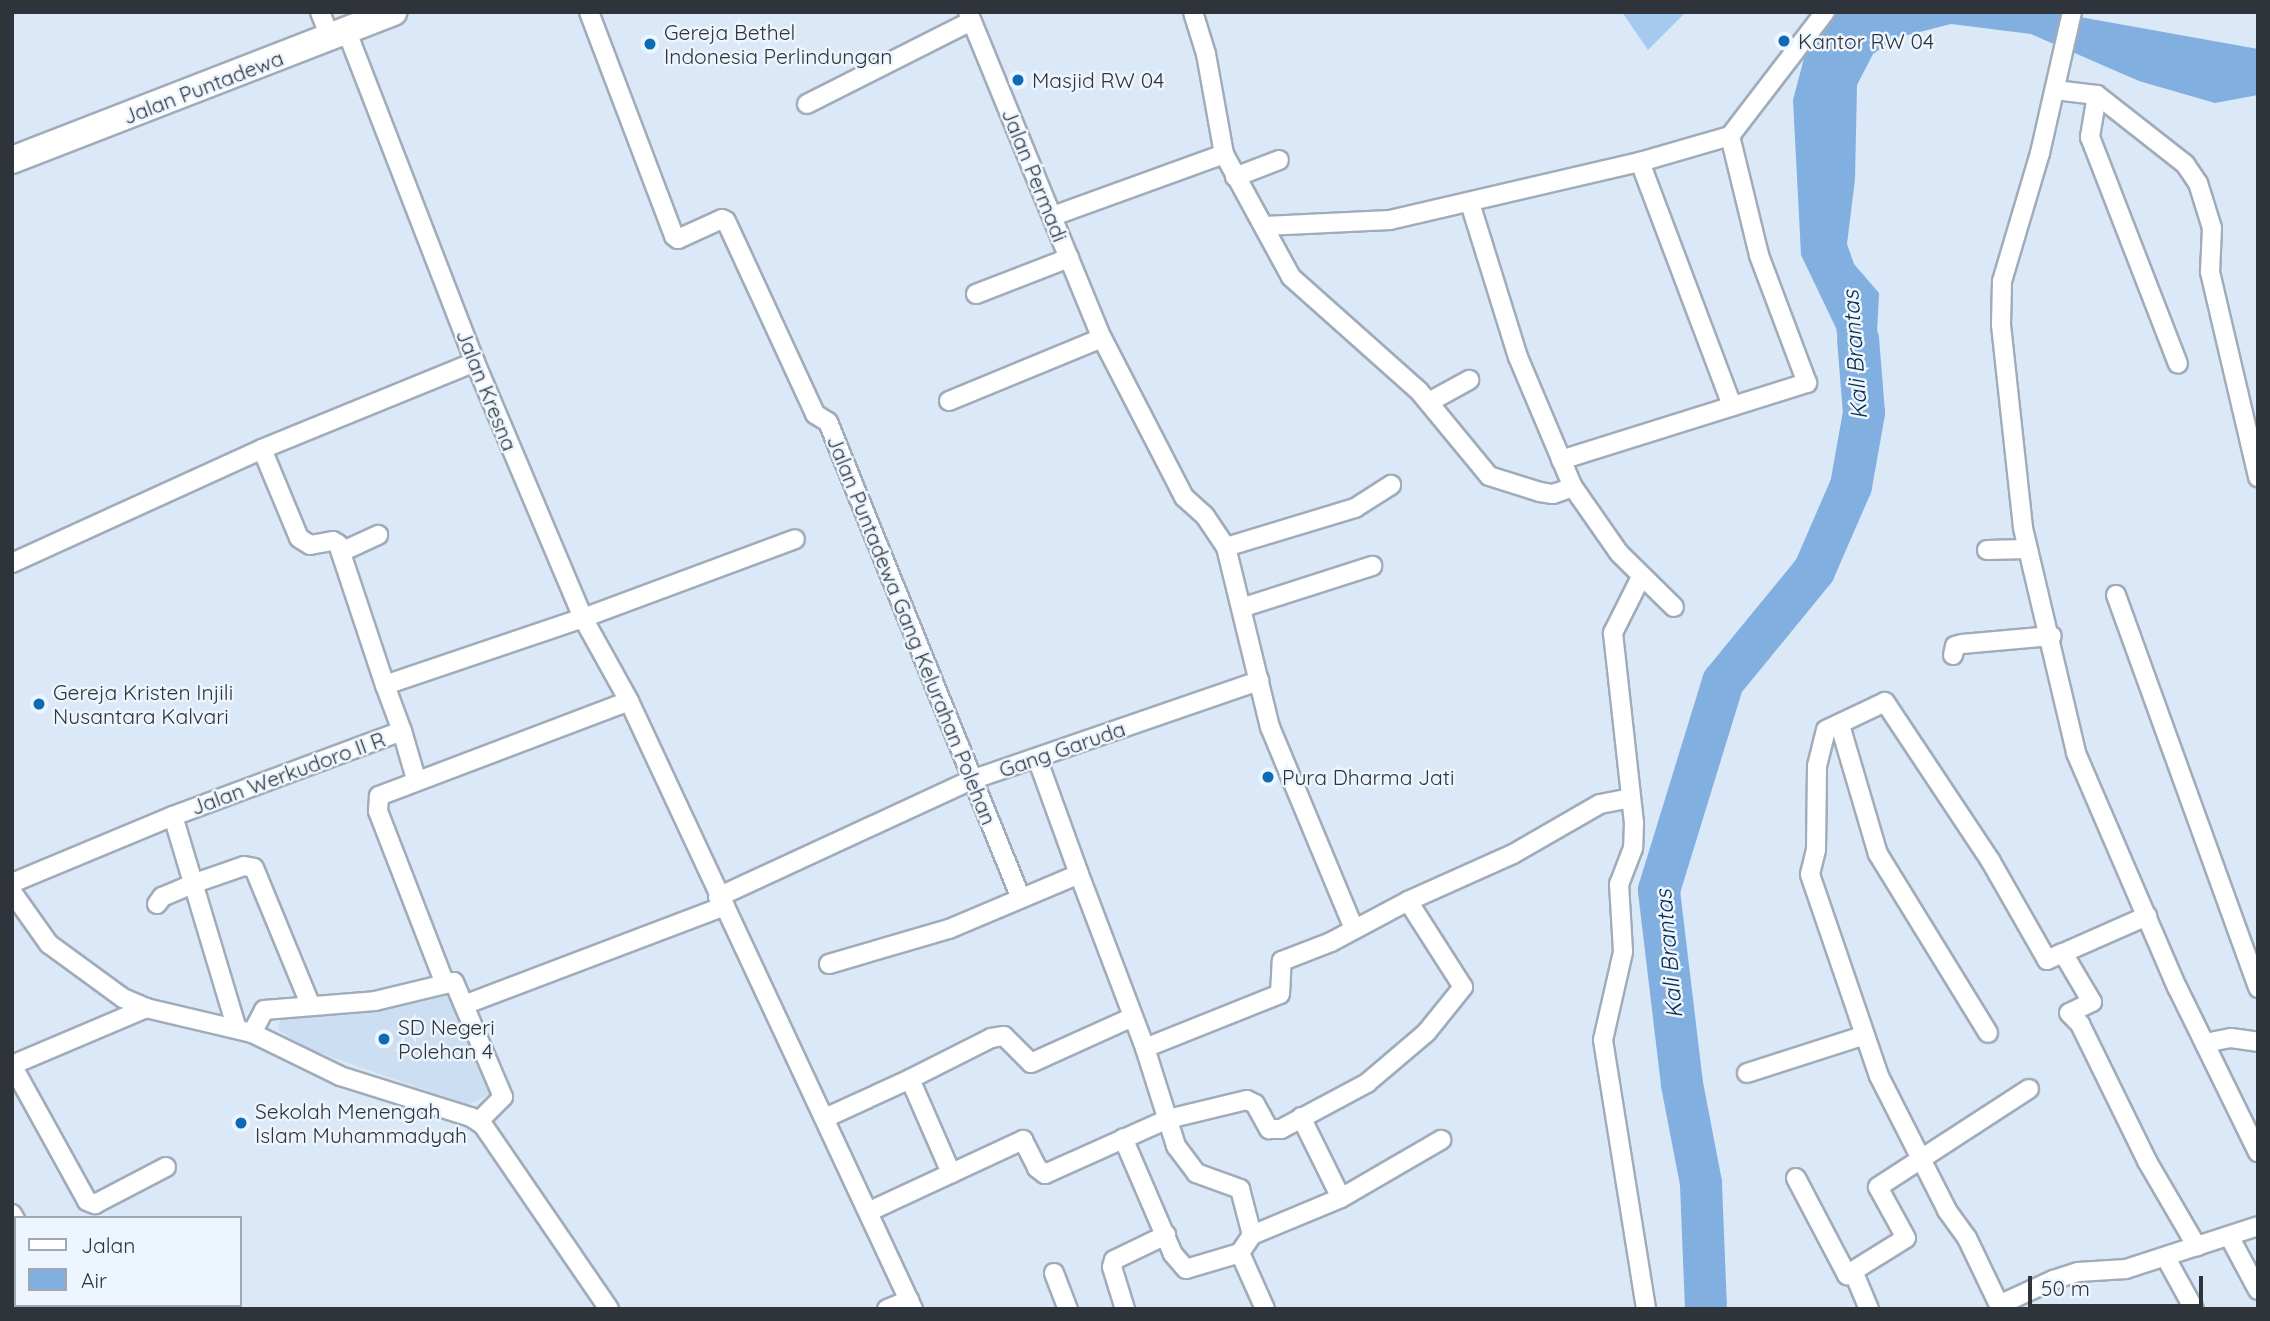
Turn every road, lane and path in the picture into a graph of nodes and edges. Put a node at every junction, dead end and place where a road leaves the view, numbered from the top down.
1 (320, 12) edge
2 (393, 12) edge
3 (589, 12) edge
4 (1193, 12) edge
5 (1825, 12) edge
6 (2071, 12) edge
7 (969, 17) edge
8 (339, 35) junction
9 (2055, 90) junction
10 (2097, 95) junction
11 (807, 104) dead end
12 (1730, 135) junction
13 (1224, 154) junction
14 (12, 160) edge
15 (1279, 160) dead end
16 (1640, 162) junction
17 (1235, 177) junction
18 (1470, 202) junction
19 (1053, 216) junction
20 (1265, 226) junction
21 (1069, 258) junction
22 (975, 294) dead end
23 (1102, 338) junction
24 (475, 362) junction
25 (2178, 364) dead end
26 (1469, 380) dead end
27 (948, 401) dead end
28 (1429, 402) junction
29 (1732, 406) junction
30 (262, 449) junction
31 (1561, 460) junction
32 (2258, 477) edge
33 (1391, 485) dead end
34 (1573, 487) junction
35 (378, 535) dead end
36 (795, 539) dead end
37 (1226, 547) junction
38 (2026, 549) junction
39 (1987, 550) dead end
40 (341, 552) junction
41 (12, 563) edge
42 (1371, 566) dead end
43 (1642, 578) junction
44 (2116, 595) dead end
45 (1674, 607) dead end
46 (1241, 608) junction
47 (583, 618) junction
48 (2052, 636) junction
49 (1953, 655) dead end
50 (1258, 681) junction
51 (385, 685) junction
52 (629, 701) junction
53 (1840, 724) junction
54 (402, 731) junction
55 (1037, 758) junction
56 (416, 779) junction
57 (971, 780) junction
58 (1630, 798) junction
59 (173, 816) junction
60 (1079, 874) junction
61 (12, 883) edge
62 (195, 883) junction
63 (12, 892) edge
64 (1020, 896) junction
65 (1408, 901) junction
66 (721, 902) junction
67 (157, 904) dead end
68 (2147, 916) junction
69 (1354, 929) junction
70 (2063, 953) junction
71 (830, 964) dead end
72 (445, 984) junction
73 (2258, 988) edge
74 (464, 1004) junction
75 (311, 1006) junction
76 (146, 1008) junction
77 (1133, 1017) junction
78 (244, 1031) junction
79 (1988, 1033) dead end
80 (1862, 1036) junction
81 (2258, 1042) edge
82 (2205, 1043) junction
83 (1145, 1048) junction
84 (12, 1065) edge
85 (1747, 1073) dead end
86 (911, 1079) junction
87 (2029, 1089) dead end
88 (825, 1118) junction
89 (1301, 1118) junction
90 (1168, 1119) junction
91 (478, 1122) junction
92 (1123, 1138) junction
93 (1441, 1140) dead end
94 (2258, 1152) edge
95 (1922, 1160) junction
96 (166, 1167) dead end
97 (951, 1173) junction
98 (1796, 1178) dead end
99 (1341, 1198) junction
100 (870, 1211) junction
101 (2258, 1226) edge
102 (1166, 1235) junction
103 (1252, 1236) junction
104 (2229, 1236) junction
105 (2197, 1247) junction
106 (1240, 1253) junction
107 (2166, 1258) junction
108 (1853, 1271) junction
109 (1054, 1273) dead end
110 (2258, 1290) edge
111 (911, 1304) edge
112 (2000, 1307) edge
113 (609, 1309) edge
114 (887, 1309) edge
115 (1068, 1309) edge
116 (1125, 1309) edge
117 (1265, 1309) edge
118 (1646, 1309) edge
119 (1869, 1309) edge
120 (2194, 1309) edge

1 - 8 street, Jalan Kresna
2 - 8 street, Jalan Puntadewa
3 - 57 street, Jalan Puntadewa Gang Kelurahan Polehan
4 - 13 street
5 - 12 street
6 - 9 street
7 - 11 street
7 - 19 street, Jalan Permadi
8 - 14 street, Jalan Puntadewa
8 - 24 street, Jalan Kresna
9 - 10 street
9 - 38 street
10 - 25 street
10 - 32 street
12 - 16 street
12 - 29 street
13 - 17 street
13 - 19 street
15 - 17 street
16 - 18 street
16 - 29 street
17 - 20 street
18 - 20 street
18 - 31 street
19 - 21 street, Jalan Permadi
20 - 28 street
21 - 22 street
21 - 23 street, Jalan Permadi
23 - 27 street
23 - 37 street, Jalan Permadi
24 - 30 street
24 - 47 street, Jalan Kresna
26 - 28 street
28 - 34 street
29 - 31 street
30 - 40 street
30 - 41 street
31 - 34 street
33 - 37 street
34 - 43 street
35 - 40 street
36 - 47 street
37 - 46 street
38 - 39 street
38 - 48 street
40 - 51 street, Jalan Werkudoro II R
42 - 46 street
43 - 45 street
43 - 58 street
44 - 73 street
46 - 50 street
47 - 51 street
47 - 52 street, Jalan Kresna
48 - 49 street
48 - 68 street
50 - 55 street, Gang Garuda
50 - 69 street
51 - 54 street, Jalan Werkudoro II R
52 - 56 street
52 - 66 street, Jalan Kresna
53 - 70 street
53 - 79 street
53 - 80 street
54 - 56 street
54 - 59 street, Jalan Werkudoro II R
55 - 57 street, Gang Garuda
55 - 60 street
56 - 72 street
57 - 64 street, Jalan Puntadewa Gang Kelurahan Polehan
57 - 66 street, Gang Garuda
58 - 65 street
58 - 118 street
59 - 61 street, Jalan Werkudoro II R
59 - 62 street
60 - 64 street
60 - 77 street
62 - 67 street
62 - 75 street
62 - 78 street
63 - 76 street
64 - 71 street
65 - 69 street
65 - 89 street
66 - 74 street, Gang Garuda
66 - 88 street, Jalan Kresna
68 - 70 street
68 - 82 street
69 - 83 street
70 - 105 street
72 - 74 street
72 - 75 street
74 - 91 street
75 - 78 street
76 - 78 street
76 - 84 street
77 - 83 street
77 - 86 street
78 - 91 street
80 - 85 street
80 - 95 street
81 - 82 street
82 - 94 street
83 - 90 street
84 - 96 street
86 - 88 street
86 - 97 street
87 - 95 street
88 - 100 street, Jalan Kresna
89 - 90 street
89 - 99 street
90 - 92 street
90 - 103 street
91 - 113 street
92 - 97 street
92 - 102 street
93 - 99 street
95 - 108 street
95 - 112 street
97 - 100 street
98 - 108 street
99 - 103 street
100 - 111 street, Jalan Kresna
101 - 104 street
102 - 106 street
102 - 116 street
103 - 106 street
104 - 105 street
104 - 110 street
105 - 107 street
106 - 117 street
107 - 112 street
107 - 120 street
108 - 119 street
109 - 115 street
111 - 114 street

